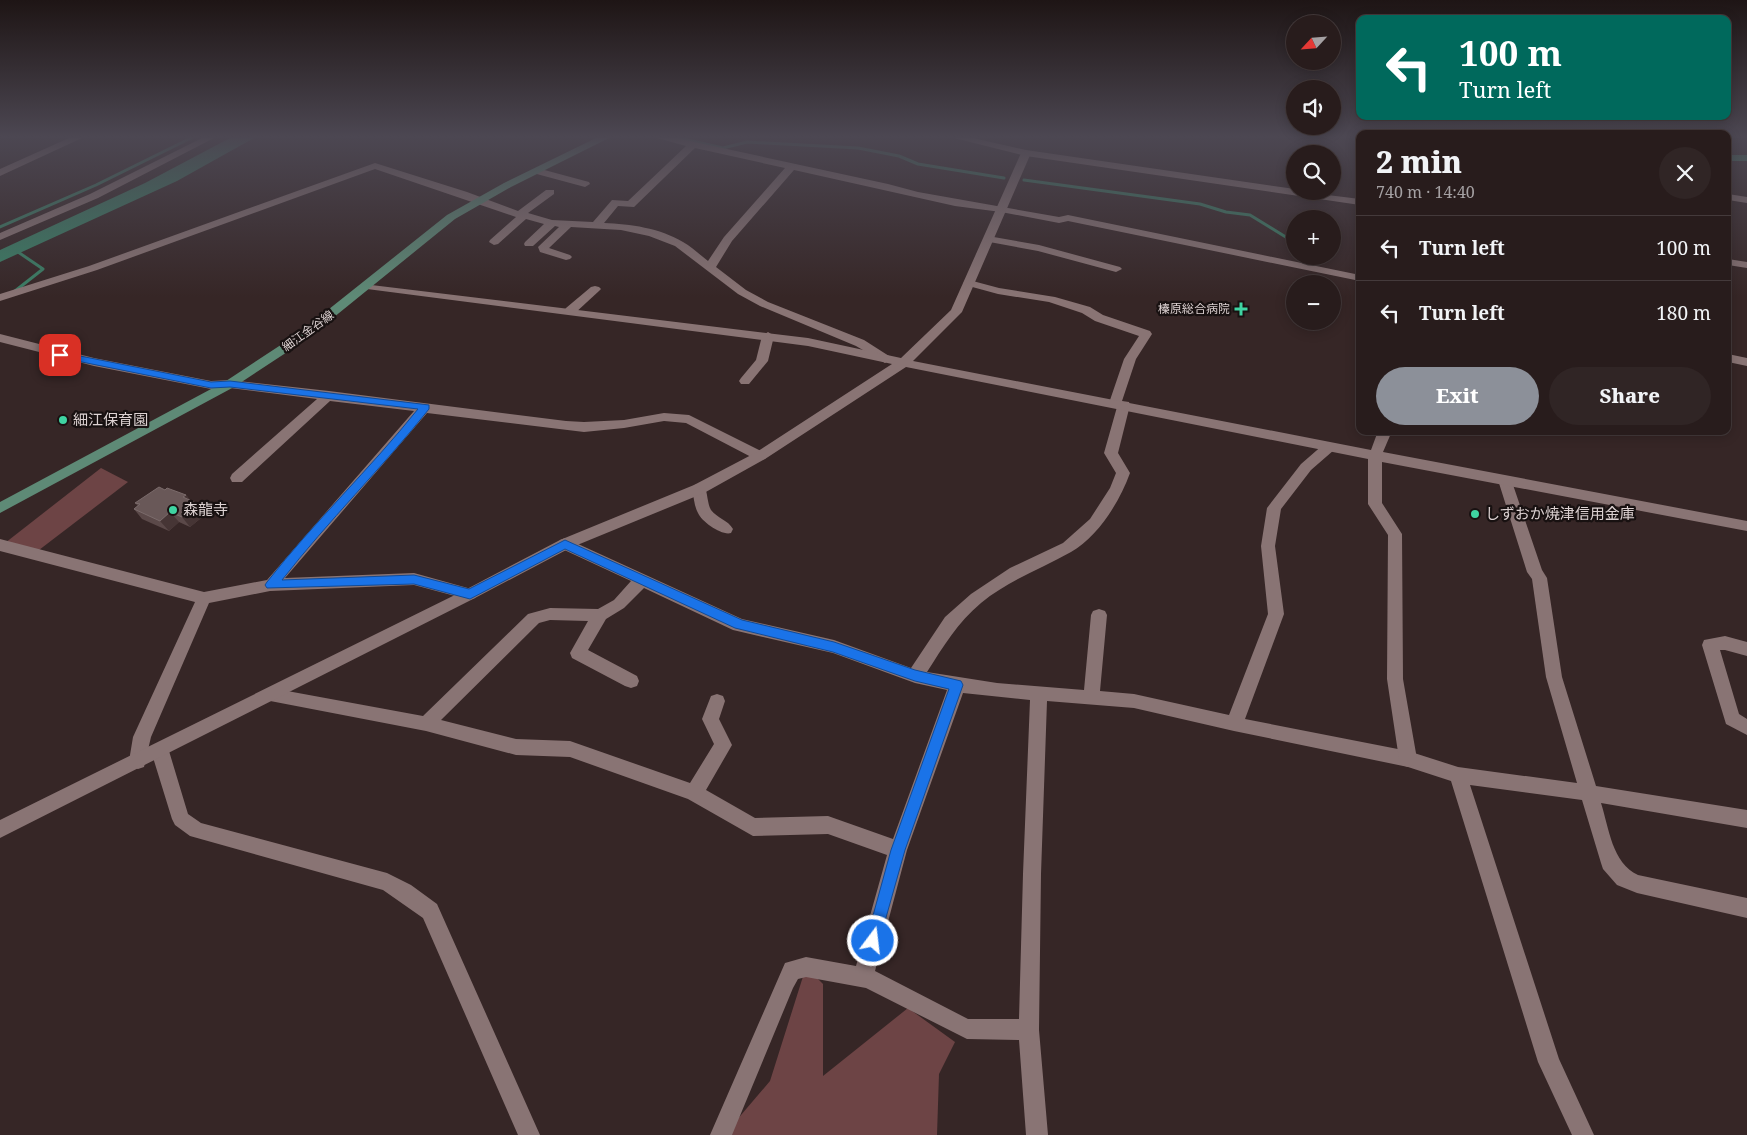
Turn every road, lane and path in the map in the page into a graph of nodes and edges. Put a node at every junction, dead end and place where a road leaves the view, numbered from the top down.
1 (104, 191) edge
2 (306, 191) edge
3 (448, 191) edge
4 (497, 191) edge
5 (644, 191) edge
6 (770, 191) edge
7 (902, 191) edge
8 (1009, 191) edge
9 (1285, 191) edge
10 (550, 192) dead end
11 (1731, 197) edge
12 (1747, 200) edge
13 (477, 201) junction
14 (1356, 201) edge
15 (1001, 209) junction
16 (522, 214) junction
17 (552, 224) junction
18 (567, 225) junction
19 (595, 226) junction
20 (0, 237) edge
21 (988, 239) junction
22 (494, 242) dead end
23 (529, 244) dead end
24 (566, 257) dead end
25 (1731, 262) edge
26 (1747, 265) edge
27 (710, 267) junction
28 (1116, 269) dead end
29 (1356, 277) edge
30 (969, 283) junction
31 (368, 286) junction
32 (595, 289) dead end
33 (24, 290) junction
34 (0, 298) edge
35 (0, 311) edge
36 (570, 311) junction
37 (768, 336) junction
38 (0, 338) edge
39 (885, 359) junction
40 (1731, 359) edge
41 (1747, 362) edge
42 (903, 363) junction
43 (745, 381) dead end
44 (230, 384) junction
45 (329, 395) junction
46 (1119, 404) junction
47 (425, 407) junction
48 (1383, 435) edge
49 (1329, 447) junction
50 (760, 456) junction
51 (1375, 456) junction
52 (237, 478) dead end
53 (1505, 480) junction
54 (699, 489) junction
55 (0, 508) edge
56 (1747, 526) edge
57 (726, 529) dead end
58 (565, 544) junction
59 (0, 545) edge
60 (641, 581) junction
61 (271, 585) junction
62 (470, 594) junction
63 (204, 598) junction
64 (600, 615) junction
65 (1098, 615) dead end
66 (1747, 649) edge
67 (915, 676) junction
68 (631, 680) dead end
69 (957, 685) junction
70 (271, 694) junction
71 (1039, 694) junction
72 (1091, 698) junction
73 (717, 701) dead end
74 (426, 724) junction
75 (1234, 724) junction
76 (1747, 727) edge
77 (160, 751) junction
78 (1408, 759) junction
79 (138, 761) junction
80 (1458, 775) junction
81 (694, 793) junction
82 (1589, 793) junction
83 (1747, 820) edge
84 (0, 830) edge
85 (898, 850) junction
86 (1747, 908) edge
87 (863, 977) junction
88 (1029, 1030) junction
89 (529, 1135) edge
90 (721, 1135) edge
91 (1038, 1135) edge
92 (1583, 1135) edge

1 - 20 street
2 - 33 street
3 - 13 street
4 - 13 main road, 細江金谷線
5 - 19 street
6 - 27 street
7 - 15 street
8 - 15 street
9 - 14 street
10 - 16 street
11 - 12 street
13 - 16 street
13 - 31 main road, 細江金谷線
15 - 21 street
15 - 29 street
16 - 17 street
16 - 22 street
17 - 18 street
17 - 23 street
18 - 19 street
18 - 24 street
19 - 27 street
21 - 28 street
21 - 30 street
25 - 26 street
27 - 39 street
30 - 42 street
30 - 46 street
31 - 36 street
31 - 44 main road, 細江金谷線
32 - 36 street
33 - 34 street
33 - 35 street
36 - 37 street
37 - 39 street
37 - 43 street
38 - 44 street
39 - 42 street
40 - 41 street
42 - 46 street
42 - 50 street
44 - 45 street
44 - 55 main road, 細江金谷線
45 - 47 street
45 - 52 street
46 - 49 street
46 - 67 street
47 - 50 street
47 - 61 street
48 - 51 street
49 - 51 street
49 - 75 street
50 - 54 street
51 - 53 street
51 - 78 street
53 - 56 street
53 - 82 street
54 - 57 street
54 - 58 street
58 - 60 street
58 - 62 street
59 - 63 street
60 - 64 street
60 - 67 street
61 - 62 street
61 - 63 street
62 - 70 street
63 - 79 street
64 - 68 street
64 - 74 street
65 - 72 street
66 - 76 street
67 - 69 street
69 - 71 street
69 - 85 street
70 - 74 street
70 - 77 street
71 - 72 street
71 - 88 street
72 - 75 street
73 - 81 street
74 - 81 street
75 - 78 street
77 - 79 street
77 - 89 street
78 - 80 street
79 - 84 street
80 - 82 street
80 - 92 street
81 - 85 street
82 - 83 street
82 - 86 street
85 - 87 street
87 - 88 street
87 - 90 street
88 - 91 street

